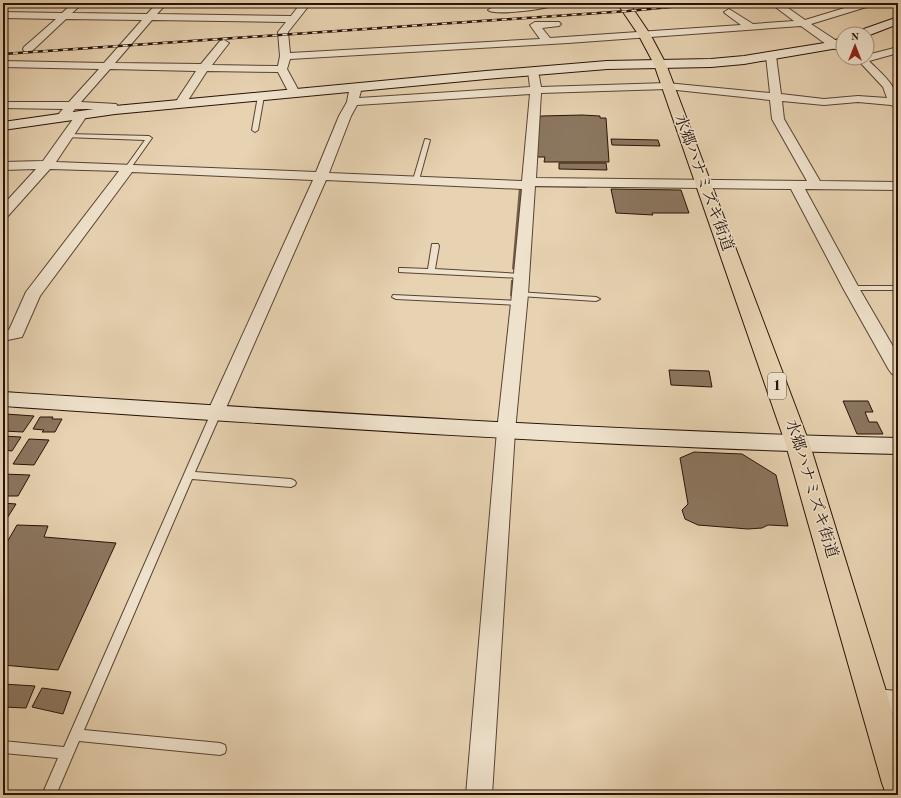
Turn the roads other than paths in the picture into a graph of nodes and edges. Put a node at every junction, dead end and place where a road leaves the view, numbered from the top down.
1 (78, 3) edge
2 (162, 3) edge
3 (306, 3) edge
4 (554, 3) edge
5 (623, 3) edge
6 (775, 3) edge
7 (870, 3) edge
8 (531, 5) edge
9 (225, 8) dead end
10 (494, 10) dead end
11 (730, 12) dead end
12 (3, 14) edge
13 (64, 16) junction
14 (150, 17) junction
15 (217, 18) junction
16 (293, 19) junction
17 (696, 20) dead end
18 (898, 20) edge
19 (804, 23) junction
20 (751, 27) junction
21 (708, 29) junction
22 (875, 29) edge
23 (644, 34) junction
24 (568, 40) junction
25 (547, 41) junction
26 (835, 42) edge
27 (224, 43) dead end
28 (835, 46) edge
29 (28, 49) dead end
30 (898, 50) edge
31 (285, 56) junction
32 (771, 56) junction
33 (875, 56) edge
34 (8, 64) edge
35 (660, 64) junction
36 (107, 66) junction
37 (146, 66) junction
38 (871, 66) edge
39 (204, 67) junction
40 (282, 69) junction
41 (533, 71) junction
42 (3, 73) edge
43 (139, 78) dead end
44 (667, 86) junction
45 (893, 86) edge
46 (356, 87) junction
47 (536, 90) junction
48 (294, 93) junction
49 (261, 96) junction
50 (776, 96) junction
51 (353, 102) junction
52 (181, 103) junction
53 (896, 104) edge
54 (3, 105) edge
55 (72, 113) junction
56 (3, 126) edge
57 (255, 130) dead end
58 (67, 136) junction
59 (426, 140) dead end
60 (47, 165) junction
61 (3, 166) edge
62 (128, 168) junction
63 (321, 176) junction
64 (416, 180) junction
65 (528, 184) junction
66 (704, 184) junction
67 (796, 185) junction
68 (816, 185) junction
69 (896, 188) edge
70 (3, 212) edge
71 (435, 246) dead end
72 (402, 270) dead end
73 (431, 271) junction
74 (521, 276) junction
75 (851, 288) junction
76 (898, 288) edge
77 (396, 297) dead end
78 (519, 299) junction
79 (596, 299) dead end
80 (3, 336) edge
81 (896, 364) edge
82 (3, 399) edge
83 (216, 413) junction
84 (506, 431) junction
85 (798, 445) junction
86 (898, 446) edge
87 (189, 475) junction
88 (291, 483) dead end
89 (886, 701) edge
90 (75, 735) junction
91 (3, 746) edge
92 (220, 749) dead end
93 (67, 753) junction
94 (898, 783) edge
95 (48, 795) edge
96 (479, 795) edge

1 - 13 street
2 - 14 street
3 - 16 street
4 - 8 street
5 - 23 main road, 水郷ハナミズキ街道 / 1
6 - 19 street
7 - 19 street
8 - 10 street
9 - 15 street
11 - 20 street
12 - 13 street
13 - 14 street
13 - 29 street
14 - 15 street
14 - 36 street
15 - 16 street
16 - 31 street
17 - 21 street
18 - 22 street
19 - 20 street
19 - 26 street
20 - 21 street
21 - 23 street
23 - 24 street
23 - 35 main road, 水郷ハナミズキ街道 / 1
24 - 25 street
24 - 25 street
25 - 31 street
27 - 39 street
28 - 32 street
30 - 33 street
31 - 40 street
32 - 35 street
32 - 50 street
34 - 36 street
34 - 42 street
35 - 41 street
35 - 44 main road, 水郷ハナミズキ街道 / 1
36 - 37 street
36 - 55 street
37 - 39 street
37 - 43 street
38 - 45 street
39 - 40 street
39 - 52 street
40 - 48 street
41 - 46 street
41 - 47 street
44 - 47 street
44 - 50 street
44 - 66 main road, 水郷ハナミズキ街道 / 1
45 - 53 street
46 - 48 street
46 - 51 street
47 - 51 street
47 - 65 street
48 - 49 street
49 - 52 street
49 - 57 lane
50 - 53 street
50 - 68 street
51 - 63 street
52 - 55 street
54 - 55 street
55 - 56 street
55 - 58 street
58 - 60 street
58 - 62 lane
59 - 64 lane
60 - 61 street
60 - 62 street
60 - 70 street
62 - 63 street
62 - 80 street
63 - 64 street
63 - 83 street
64 - 65 street
65 - 66 street
65 - 74 street
66 - 67 street
66 - 85 main road, 水郷ハナミズキ街道 / 1
67 - 68 street
67 - 75 street
68 - 69 street
71 - 73 lane
72 - 73 lane
73 - 74 lane
74 - 78 street
75 - 76 lane
75 - 81 street
77 - 78 lane
78 - 79 lane
78 - 84 street
82 - 83 street
83 - 84 street
83 - 87 lane
84 - 85 street
84 - 96 street
85 - 86 street
85 - 89 main road, 水郷ハナミズキ街道 / 1
87 - 88 lane
87 - 90 lane
89 - 94 main road, 水郷ハナミズキ街道 / 1
90 - 92 lane
90 - 93 lane
91 - 93 lane
93 - 95 lane

